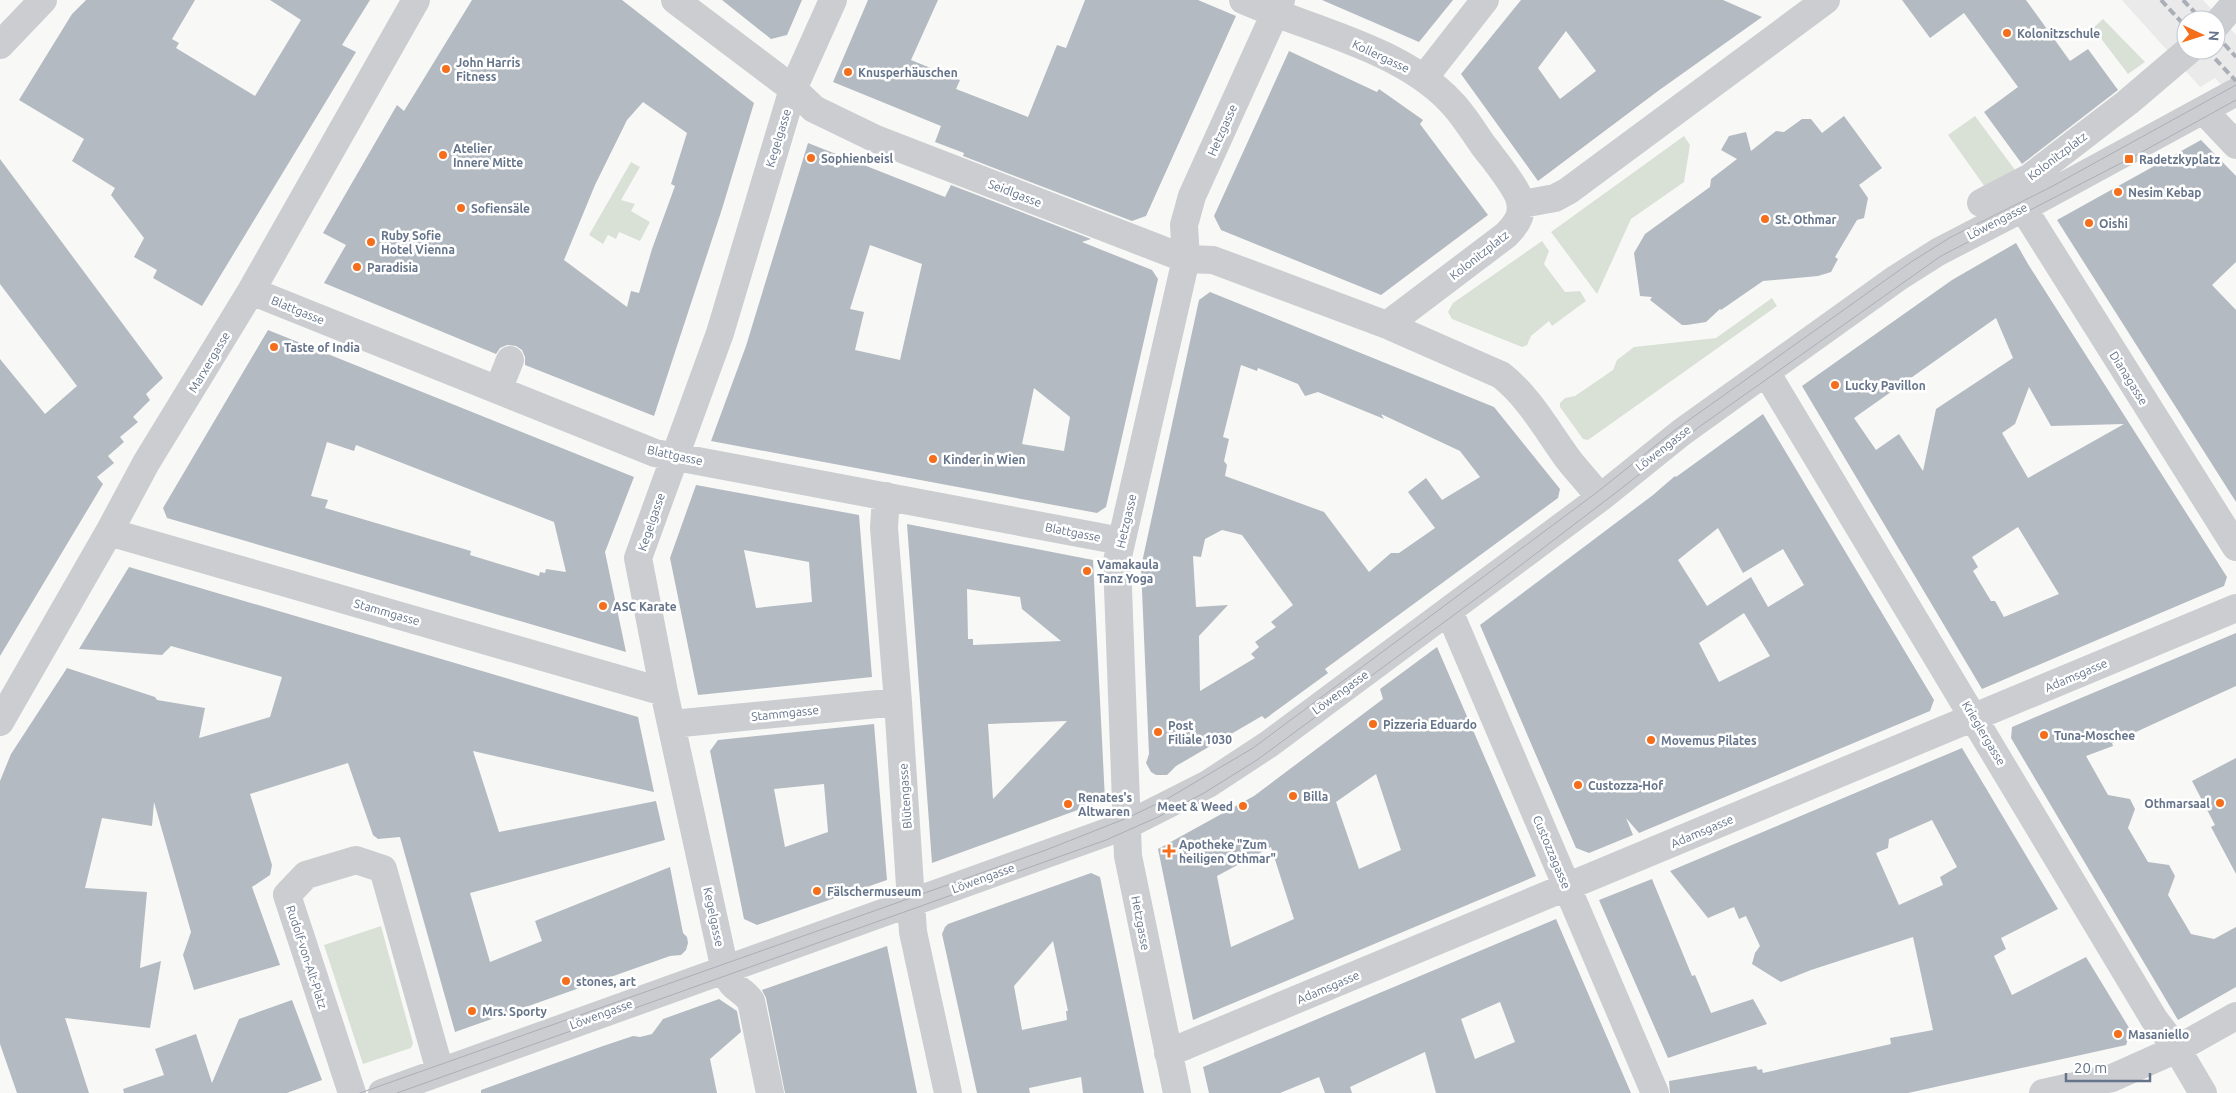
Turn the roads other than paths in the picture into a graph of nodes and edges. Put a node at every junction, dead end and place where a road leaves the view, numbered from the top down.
1 (416, 0) edge
2 (675, 0) edge
3 (833, 0) edge
4 (1243, 0) edge
5 (1485, 0) edge
6 (41, 2) edge
7 (1816, 2) edge
8 (1278, 7) edge
9 (1, 42) edge
10 (2177, 60) edge
11 (1424, 78) junction
12 (793, 89) junction
13 (2236, 92) edge
14 (2203, 110) junction
15 (2236, 145) edge
16 (1981, 203) dead end
17 (1522, 204) junction
18 (2023, 208) junction
19 (1186, 259) junction
20 (251, 291) junction
21 (1386, 325) junction
22 (510, 360) dead end
23 (1766, 372) junction
24 (498, 390) junction
25 (674, 456) junction
26 (886, 496) junction
27 (1600, 498) junction
28 (109, 532) junction
29 (1121, 541) junction
30 (2236, 548) edge
31 (2236, 608) edge
32 (1449, 611) junction
33 (664, 692) junction
34 (898, 702) junction
35 (1974, 718) junction
36 (0, 722) edge
37 (672, 724) junction
38 (1127, 825) junction
39 (1567, 887) junction
40 (912, 904) junction
41 (725, 970) junction
42 (2236, 1016) edge
43 (2178, 1049) junction
44 (1168, 1053) junction
45 (440, 1071) junction
46 (766, 1089) edge
47 (393, 1091) edge
48 (352, 1093) edge
49 (948, 1093) edge
50 (1177, 1093) edge
51 (1655, 1093) edge
52 (2043, 1093) edge
53 (2203, 1093) edge

1 - 20 street, Marxergasse
2 - 12 street, Seidlgasse
3 - 12 street, Kegelgasse
4 - 8 street, Kollergasse
5 - 11 street
6 - 9 street
7 - 17 street
8 - 11 street, Kollergasse
8 - 19 street, Hetzgasse
10 - 16 street, Kolonitzplatz
11 - 17 street, Kollergasse
12 - 19 street, Seidlgasse
12 - 25 street, Kegelgasse
13 - 14 street
14 - 15 street
14 - 18 street, Löwengasse
17 - 21 street, Kolonitzplatz
18 - 23 street, Löwengasse
18 - 30 street, Dianagasse
19 - 21 street, Seidlgasse
19 - 29 street, Hetzgasse
20 - 24 street, Blattgasse
20 - 28 street, Marxergasse
21 - 27 street
22 - 24 street
23 - 27 street, Löwengasse
23 - 35 street, Krieglergasse
24 - 25 street, Blattgasse
25 - 26 street, Blattgasse
25 - 33 street, Kegelgasse
26 - 29 street, Blattgasse
26 - 34 street, Blütengasse
27 - 32 street, Löwengasse
28 - 33 street, Stammgasse
28 - 36 street, Marxergasse
29 - 38 street, Hetzgasse
31 - 35 street, Adamsgasse
32 - 38 street, Löwengasse
32 - 39 street, Custozzagasse
33 - 37 street, Kegelgasse
34 - 37 street, Stammgasse
34 - 40 street, Blütengasse
35 - 39 street, Adamsgasse
35 - 43 street, Krieglergasse
37 - 41 street, Kegelgasse
38 - 40 street, Löwengasse
38 - 44 street, Hetzgasse
39 - 44 street, Adamsgasse
39 - 51 street, Custozzagasse
40 - 41 street, Löwengasse
40 - 49 street, Blütengasse
41 - 45 street, Löwengasse
41 - 46 street, Kegelgasse
42 - 43 street
43 - 52 street
43 - 53 street, Krieglergasse
44 - 50 street, Hetzgasse
45 - 47 street, Löwengasse
45 - 48 street, Rudolf-von-Alt-Platz

